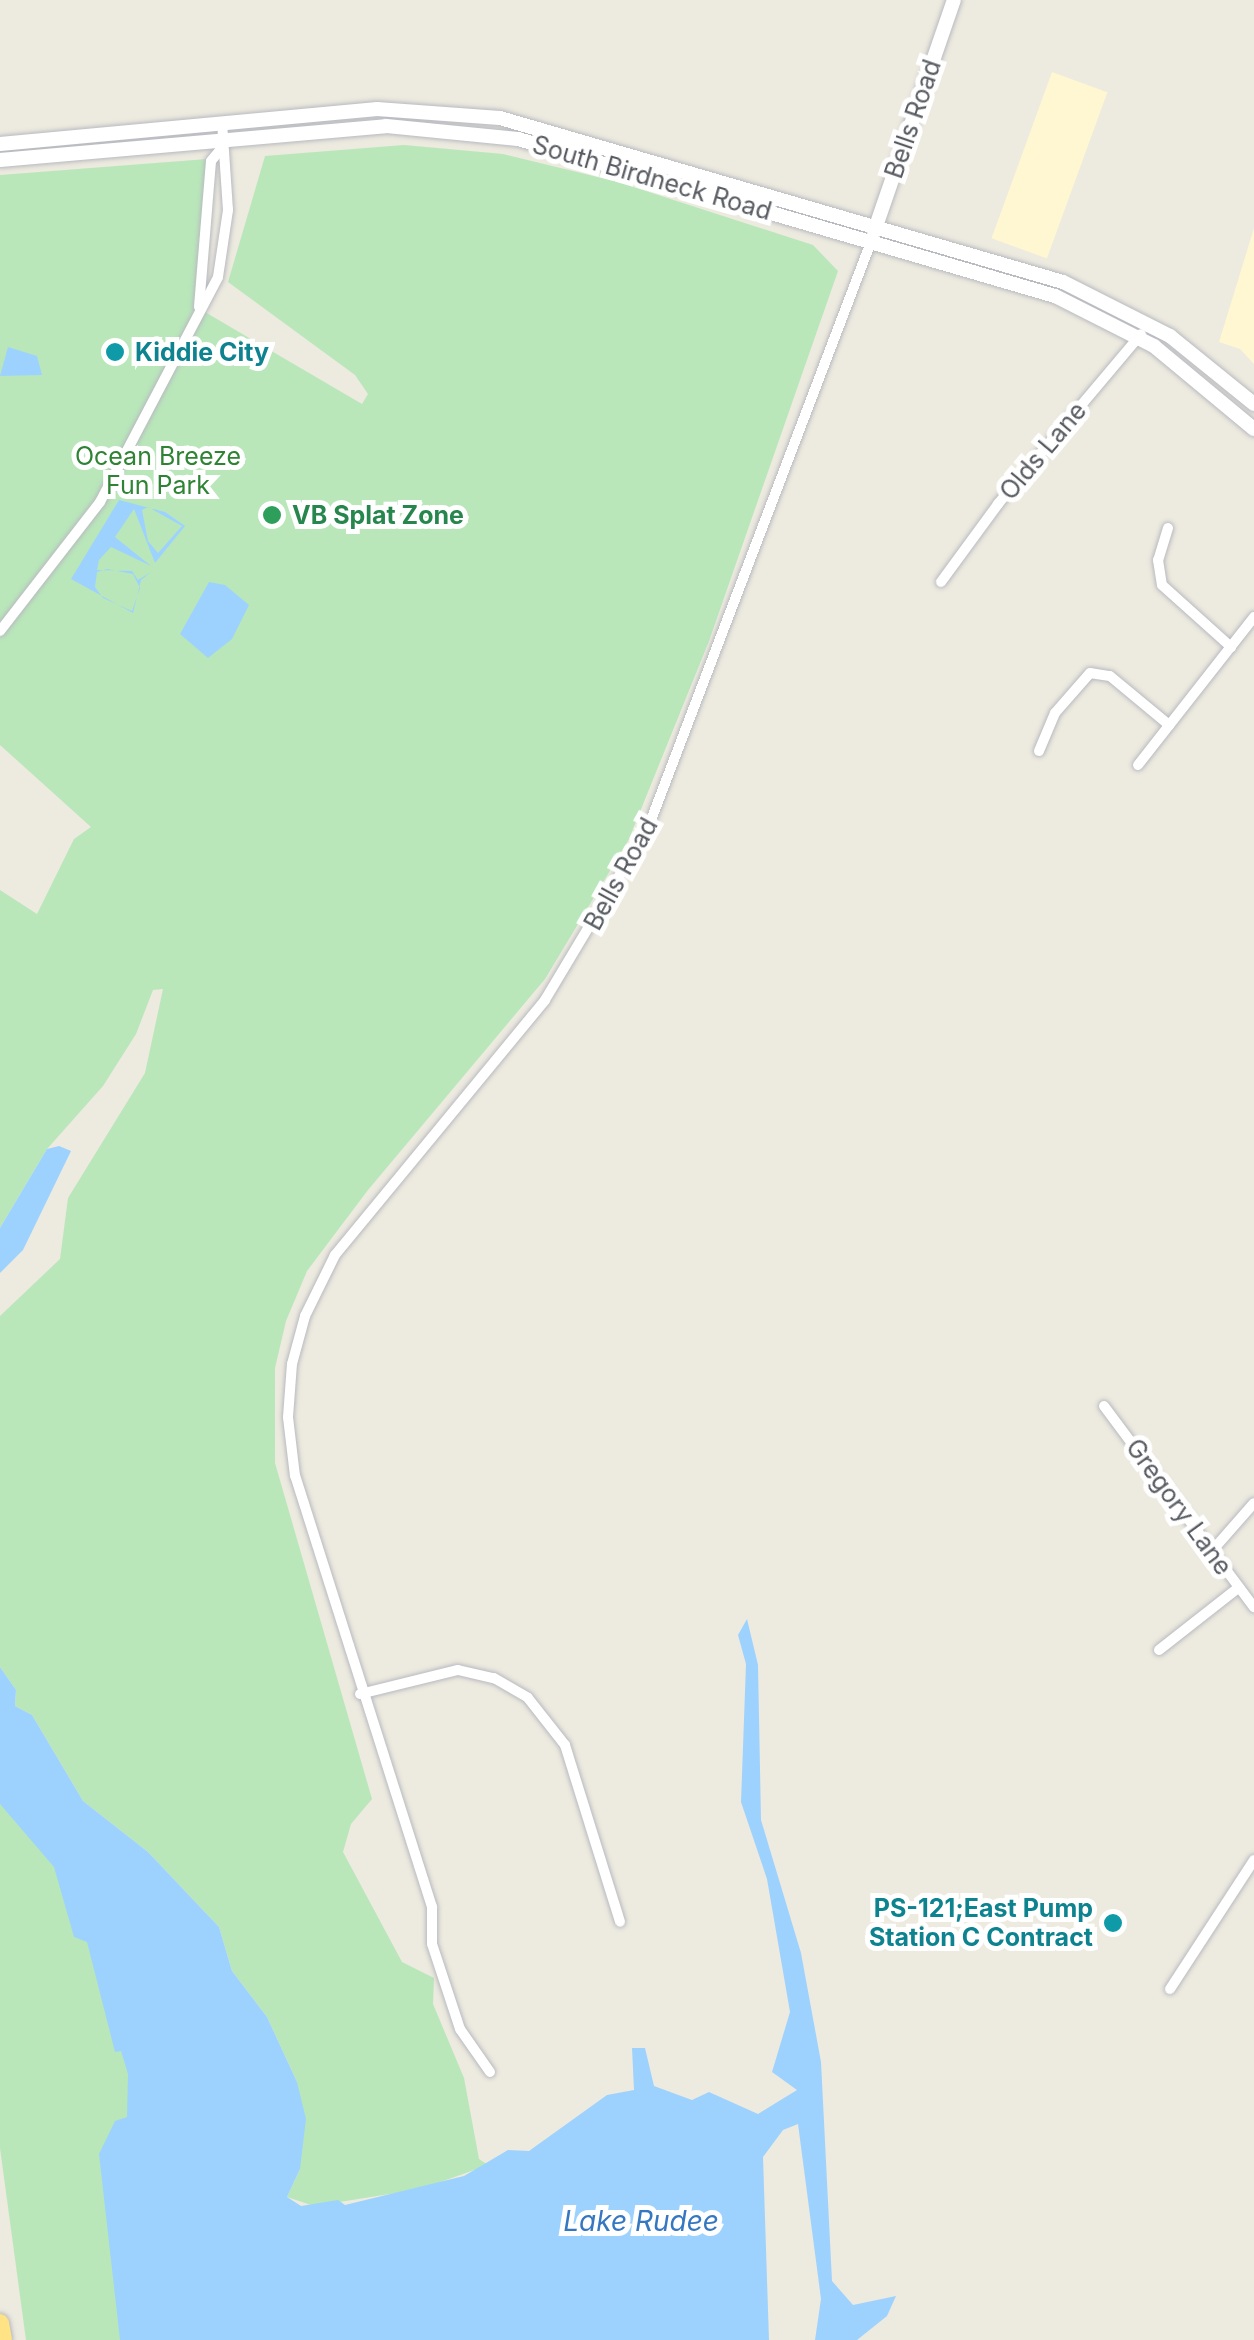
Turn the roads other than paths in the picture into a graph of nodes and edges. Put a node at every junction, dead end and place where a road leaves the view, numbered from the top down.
1 (954, 0) edge
2 (222, 122) junction
3 (0, 144) edge
4 (222, 144) junction
5 (0, 160) edge
6 (877, 224) junction
7 (870, 242) junction
8 (198, 308) junction
9 (1151, 324) junction
10 (1139, 337) junction
11 (1254, 404) edge
12 (1254, 428) edge
13 (1168, 528) dead end
14 (942, 582) dead end
15 (1254, 618) edge
16 (0, 631) edge
17 (1231, 647) junction
18 (1169, 725) junction
19 (1039, 751) dead end
20 (1138, 765) dead end
21 (1104, 1406) dead end
22 (1254, 1503) edge
23 (1212, 1552) junction
24 (1238, 1588) junction
25 (1254, 1607) edge
26 (1159, 1650) dead end
27 (360, 1694) junction
28 (1254, 1860) edge
29 (620, 1922) dead end
30 (1170, 1989) dead end
31 (490, 2072) dead end
32 (0, 2323) edge
33 (2, 2340) edge

1 - 6 main road, Bells Road
2 - 3 main road, South Birdneck Road
2 - 4 street
2 - 6 main road, South Birdneck Road
4 - 5 main road, South Birdneck Road
4 - 7 main road, South Birdneck Road
4 - 8 street
4 - 8 street
6 - 7 main road, Bells Road
6 - 9 main road, South Birdneck Road
7 - 10 main road, South Birdneck Road
7 - 27 street, Bells Road
8 - 16 street
9 - 10 street, Olds Lane
9 - 11 main road, South Birdneck Road
10 - 12 main road, South Birdneck Road
10 - 14 street, Olds Lane
13 - 17 street
15 - 17 street
17 - 18 street
18 - 19 street
18 - 20 street
21 - 23 street, Gregory Lane
22 - 23 street
23 - 24 street, Gregory Lane
24 - 25 street, Gregory Lane
24 - 26 street
27 - 29 street
27 - 31 street, Bells Road
28 - 30 street
32 - 33 highway

